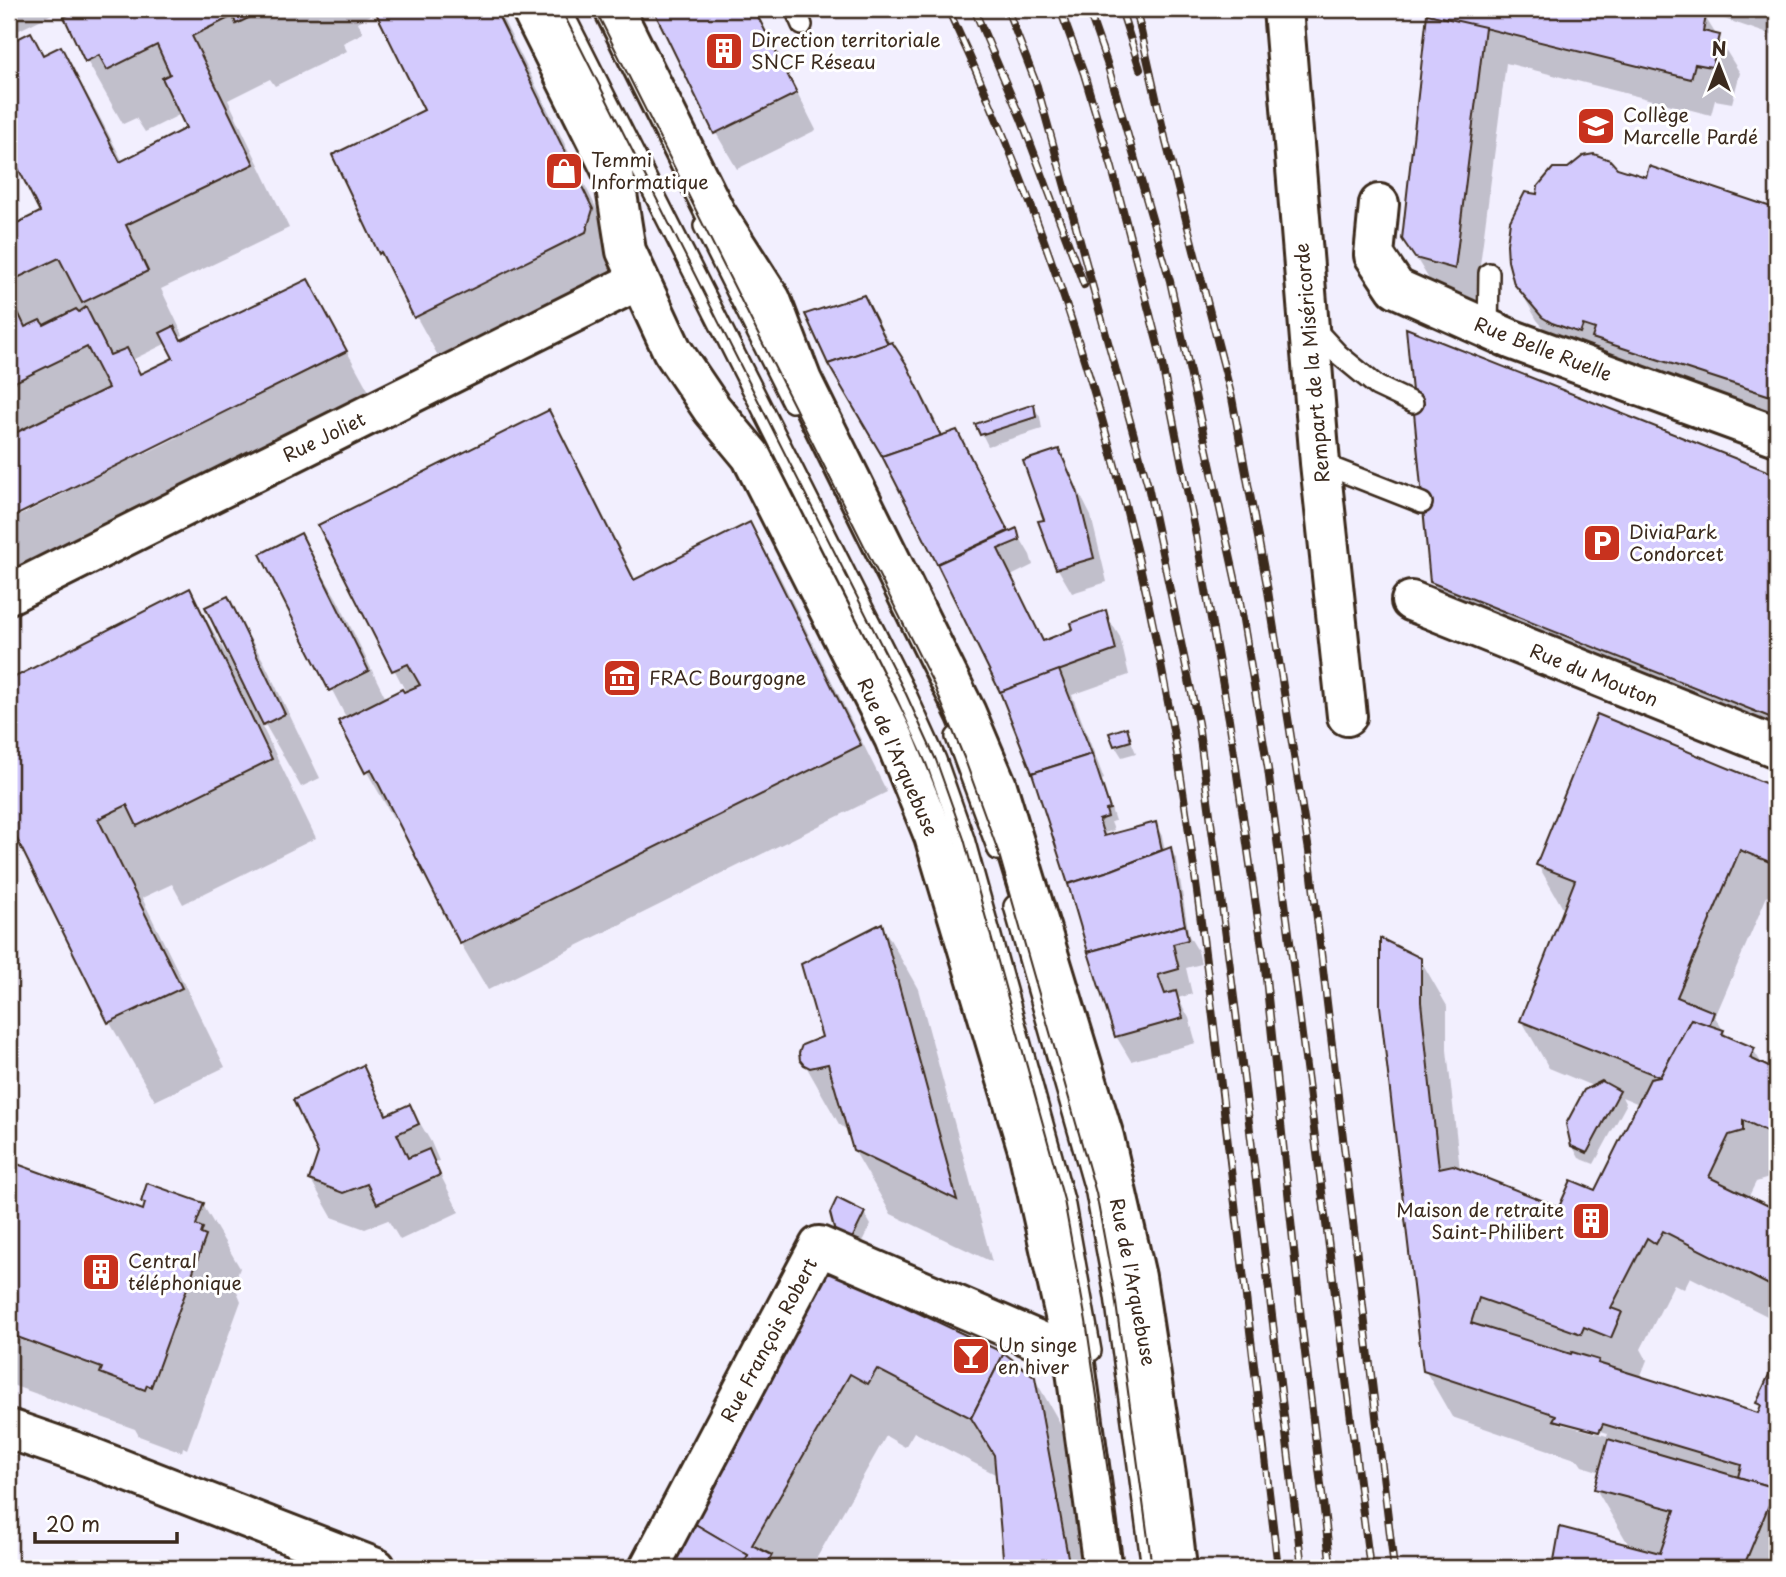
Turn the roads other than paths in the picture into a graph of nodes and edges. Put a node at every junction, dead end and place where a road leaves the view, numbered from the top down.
1 (531, 9) edge
2 (561, 9) edge
3 (595, 9) edge
4 (614, 9) edge
5 (1283, 9) edge
6 (1379, 204) dead end
7 (1489, 273) dead end
8 (639, 281) junction
9 (1308, 321) junction
10 (1488, 329) junction
11 (1413, 403) dead end
12 (1777, 436) edge
13 (1320, 463) junction
14 (1422, 503) dead end
15 (9, 594) edge
16 (1411, 601) dead end
17 (1347, 716) dead end
18 (1777, 748) edge
19 (1074, 1356) junction
20 (9, 1429) edge
21 (376, 1568) edge
22 (649, 1568) edge
23 (1102, 1568) edge
24 (1122, 1568) edge
25 (1152, 1568) edge
26 (1177, 1568) edge

1 - 8 street, Rue de l'Arquebuse
2 - 24 lane, Rue de l'Arquebuse
3 - 25 lane, Rue de l'Arquebuse
4 - 26 street, Rue de l'Arquebuse
5 - 9 street, Rempart de la Miséricorde
6 - 10 street, Rue Belle Ruelle
7 - 10 lane
8 - 15 street, Rue Joliet
8 - 19 street, Rue de l'Arquebuse
9 - 11 lane
9 - 13 street, Rempart de la Miséricorde
10 - 12 street, Rue Belle Ruelle
13 - 14 lane
13 - 17 street, Rempart de la Miséricorde
16 - 18 street, Rue du Mouton
19 - 22 street, Rue François Robert
19 - 23 street, Rue de l'Arquebuse
20 - 21 street

